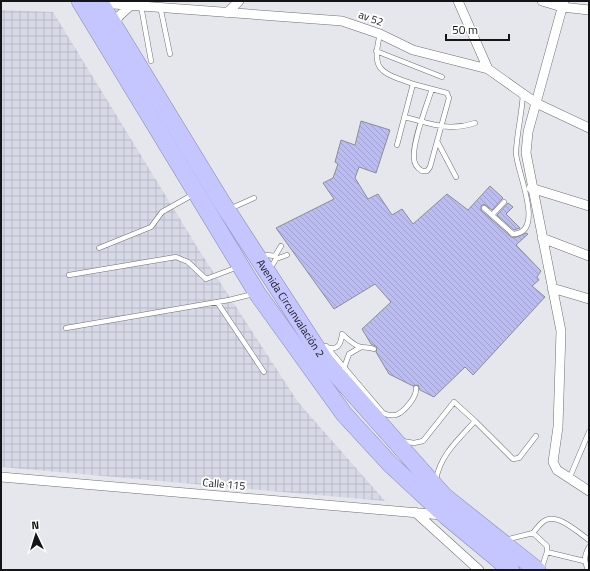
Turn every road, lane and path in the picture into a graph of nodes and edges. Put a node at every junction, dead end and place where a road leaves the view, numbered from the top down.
1 (80, 1) edge
2 (239, 1) edge
3 (458, 1) edge
4 (542, 1) edge
5 (100, 2) edge
6 (563, 4) edge
7 (132, 5) junction
8 (141, 6) junction
9 (160, 6) junction
10 (589, 10) edge
11 (227, 12) junction
12 (115, 26) junction
13 (380, 34) junction
14 (376, 51) junction
15 (170, 54) dead end
16 (151, 61) dead end
17 (488, 69) junction
18 (442, 77) dead end
19 (413, 84) junction
20 (432, 89) junction
21 (523, 94) junction
22 (536, 103) junction
23 (404, 117) junction
24 (422, 121) junction
25 (474, 123) dead end
26 (441, 126) junction
27 (589, 128) edge
28 (437, 141) junction
29 (397, 145) dead end
30 (456, 177) dead end
31 (531, 188) junction
32 (196, 193) junction
33 (254, 198) dead end
34 (504, 202) dead end
35 (589, 206) edge
36 (234, 207) dead end
37 (484, 208) dead end
38 (492, 215) junction
39 (542, 238) junction
40 (282, 246) dead end
41 (99, 248) dead end
42 (267, 255) dead end
43 (287, 255) dead end
44 (589, 256) edge
45 (273, 264) dead end
46 (240, 266) junction
47 (68, 275) dead end
48 (552, 288) junction
49 (257, 293) junction
50 (589, 299) edge
51 (217, 302) junction
52 (66, 328) dead end
53 (361, 347) junction
54 (374, 349) dead end
55 (344, 368) junction
56 (264, 372) dead end
57 (416, 388) dead end
58 (475, 421) junction
59 (589, 432) edge
60 (536, 436) dead end
61 (395, 441) junction
62 (1, 478) edge
63 (569, 478) junction
64 (435, 485) junction
65 (589, 491) edge
66 (415, 512) junction
67 (446, 516) junction
68 (532, 533) junction
69 (589, 540) edge
70 (500, 541) junction
71 (589, 548) edge
72 (547, 552) junction
73 (584, 560) junction
74 (508, 569) edge
75 (479, 570) edge
76 (537, 570) edge
77 (541, 570) edge
78 (588, 570) edge

1 - 32 highway, Avenida Circunvalación 2
2 - 11 street
3 - 17 street
4 - 6 street
5 - 7 street, av 52
5 - 12 highway, Avenida Circunvalación 2
6 - 10 street
6 - 22 street
7 - 8 street, av 52
7 - 12 street
8 - 9 street, av 52
8 - 16 lane
9 - 11 street, av 52
9 - 15 lane
11 - 13 street, av 52
12 - 61 highway, Avenida Circunvalación 2
13 - 14 lane
13 - 17 street, av 52
14 - 18 lane
14 - 19 lane
17 - 21 street, av 52
19 - 20 lane
19 - 23 lane
20 - 24 lane
20 - 26 lane
21 - 22 street, av 52
21 - 38 lane
22 - 27 street, av 52
22 - 31 street
23 - 24 lane
23 - 29 lane
24 - 26 lane
24 - 28 lane
25 - 26 lane
26 - 28 lane
28 - 30 lane
31 - 35 street
31 - 39 street
32 - 41 lane
32 - 46 highway, Avenida Circunvalación 2
33 - 36 lane
34 - 38 lane
37 - 38 lane
39 - 44 street
39 - 48 street
40 - 42 lane
43 - 45 lane
46 - 47 lane
46 - 49 highway, Avenida Circunvalación 2
48 - 50 street
48 - 63 street
49 - 51 lane
49 - 67 highway, Avenida Circunvalación 2
51 - 52 lane
51 - 56 lane
53 - 54 lane
53 - 55 lane
53 - 55 lane
55 - 57 lane
58 - 60 lane
58 - 61 lane
58 - 64 lane
59 - 63 lane
61 - 64 highway, Avenida Circunvalación 2
62 - 66 street, Calle 115
63 - 65 street
64 - 70 highway, Avenida Circunvalación 2
66 - 67 street, Calle 115
66 - 75 street
67 - 74 highway, Avenida Circunvalación 2
68 - 69 lane
68 - 70 lane
68 - 72 lane
70 - 76 highway, Avenida Circunvalación 2
71 - 73 lane
72 - 73 lane
72 - 77 lane
73 - 78 lane

